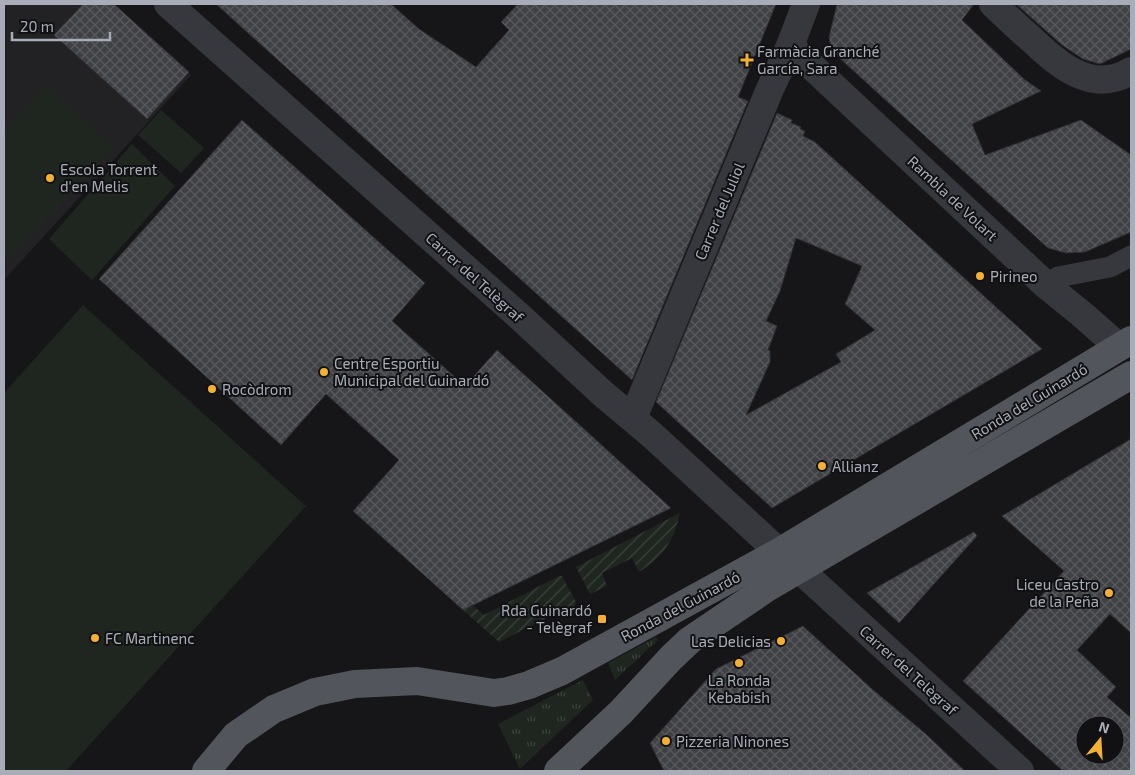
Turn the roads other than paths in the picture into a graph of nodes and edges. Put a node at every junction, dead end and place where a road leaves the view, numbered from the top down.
1 (168, 4) edge
2 (806, 4) edge
3 (992, 4) edge
4 (790, 46) junction
5 (1131, 72) edge
6 (1131, 256) edge
7 (1047, 286) junction
8 (1127, 349) edge
9 (1131, 375) edge
10 (633, 418) junction
11 (789, 561) junction
12 (206, 771) edge
13 (558, 771) edge
14 (1020, 771) edge

1 - 10 street, Carrer del Telègraf
2 - 4 street, Carrer del Juliol
3 - 5 street
4 - 7 street, Rambla de Volart
4 - 10 street, Carrer del Juliol
6 - 7 street
7 - 8 street, Rambla de Volart
8 - 11 main road, Ronda del Guinardó
9 - 11 main road, Ronda del Guinardó
10 - 11 street, Carrer del Telègraf
11 - 12 main road, Ronda del Guinardó
11 - 13 main road, Ronda del Guinardó
11 - 14 street, Carrer del Telègraf

